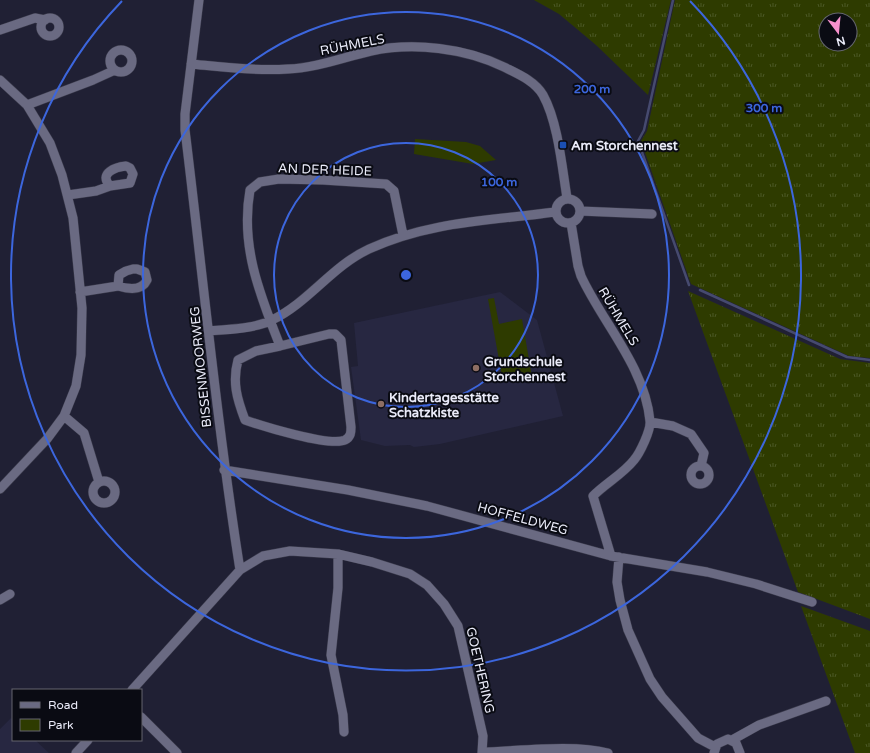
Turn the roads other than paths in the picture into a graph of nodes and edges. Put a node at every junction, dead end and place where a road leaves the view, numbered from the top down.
1 (199, 0) edge
2 (45, 20) dead end
3 (0, 30) edge
4 (191, 64) junction
5 (115, 70) dead end
6 (0, 80) edge
7 (27, 105) junction
8 (110, 186) dead end
9 (68, 195) junction
10 (567, 198) junction
11 (580, 211) junction
12 (555, 212) junction
13 (652, 214) dead end
14 (571, 223) junction
15 (403, 235) junction
16 (118, 286) dead end
17 (80, 292) junction
18 (270, 321) junction
19 (209, 331) junction
20 (280, 346) junction
21 (64, 416) junction
22 (650, 422) junction
23 (701, 466) dead end
24 (224, 470) junction
25 (99, 482) dead end
26 (0, 488) edge
27 (338, 554) junction
28 (615, 556) junction
29 (240, 570) junction
30 (10, 594) dead end
31 (0, 600) edge
32 (812, 602) dead end
33 (133, 689) edge
34 (826, 701) dead end
35 (142, 718) edge
36 (344, 732) dead end
37 (732, 740) junction
38 (87, 741) edge
39 (715, 750) edge
40 (76, 753) edge
41 (177, 753) edge
42 (482, 753) edge
43 (608, 753) edge
44 (740, 753) edge

1 - 4 street, BISSENMOORWEG
2 - 3 street
4 - 10 street, RÜHMELS
4 - 19 street, BISSENMOORWEG
5 - 7 street
6 - 7 street
7 - 9 street
8 - 9 street
9 - 17 street
10 - 11 street
10 - 12 street
11 - 13 street
11 - 14 street
12 - 14 street
12 - 15 street
14 - 22 street, RÜHMELS
15 - 18 street
15 - 18 street, AN DER HEIDE
16 - 17 street
17 - 21 street
18 - 19 street
18 - 20 street, AN DER HEIDE
19 - 24 street, BISSENMOORWEG
20 - 20 street
21 - 25 street
21 - 26 street
22 - 23 street
22 - 28 street
24 - 28 street, HOFFELDWEG
24 - 29 street, BISSENMOORWEG
27 - 29 street, GOETHERING
27 - 36 street
27 - 42 street, GOETHERING
28 - 32 street, HOFFELDWEG
28 - 39 street
29 - 33 street
30 - 31 street
34 - 37 street
35 - 41 street
37 - 39 street
37 - 44 street
38 - 40 street
42 - 43 street

